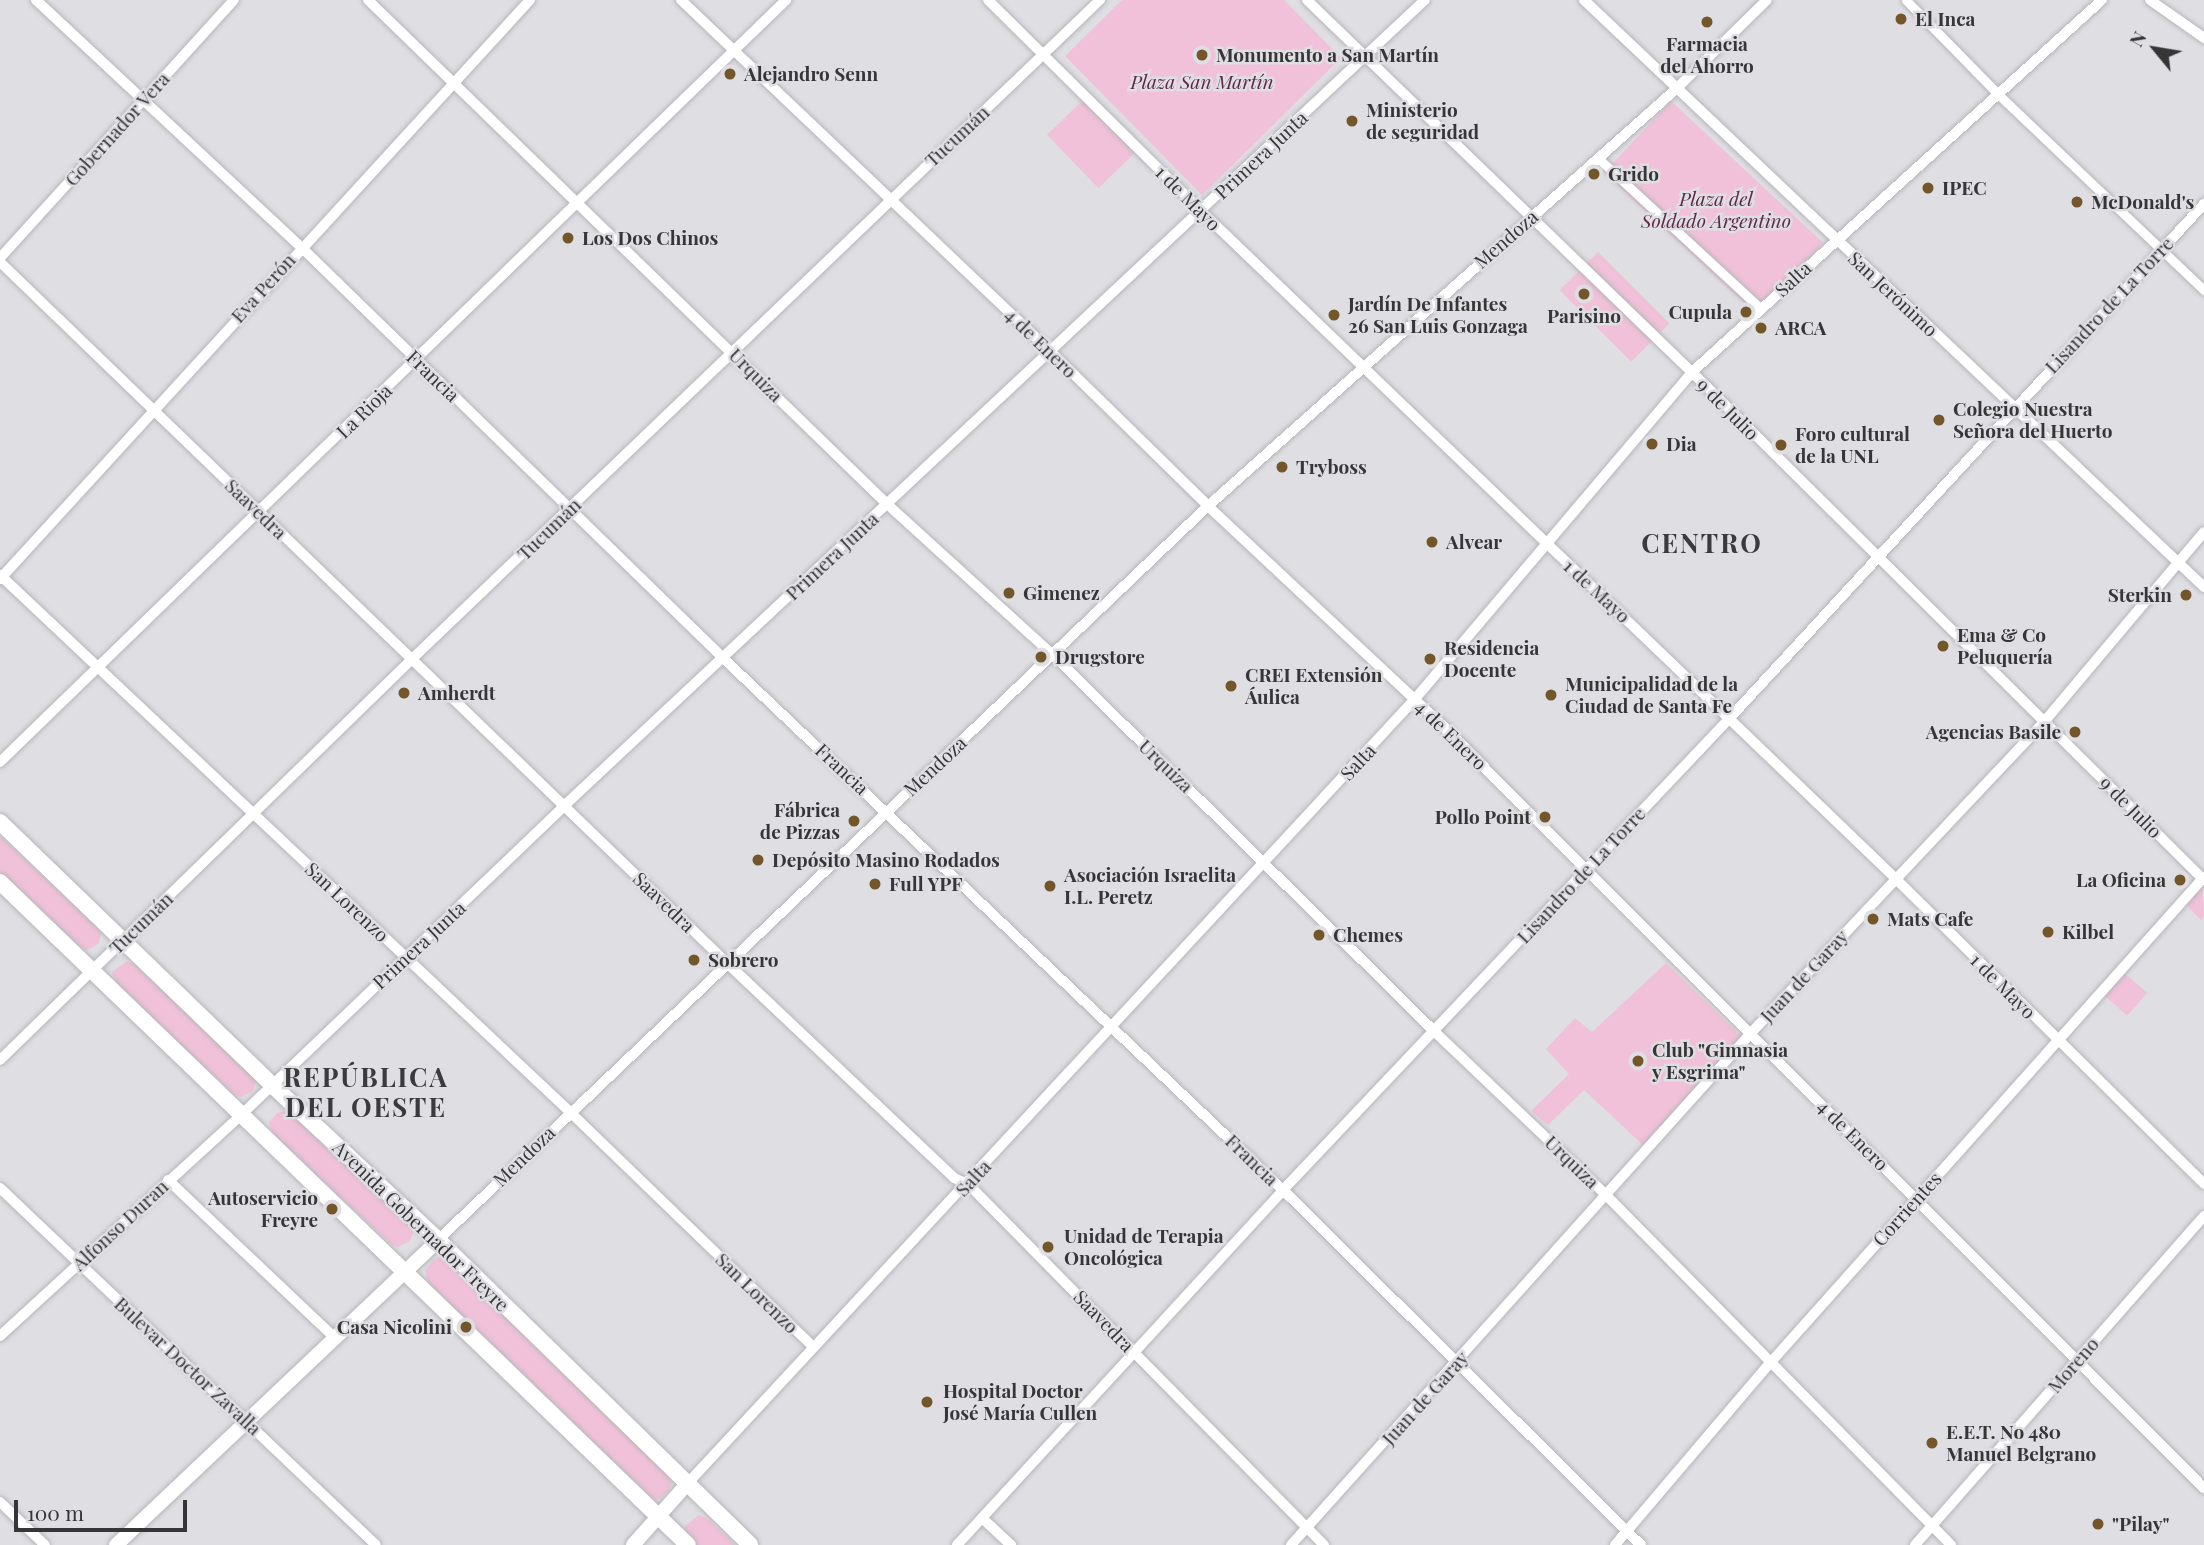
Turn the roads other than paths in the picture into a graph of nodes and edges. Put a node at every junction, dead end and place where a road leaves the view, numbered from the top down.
1 (36, 0) edge
2 (234, 0) edge
3 (368, 0) edge
4 (530, 0) edge
5 (681, 0) edge
6 (786, 0) edge
7 (988, 0) edge
8 (1100, 0) edge
9 (1307, 0) edge
10 (1425, 0) edge
11 (1584, 0) edge
12 (1767, 0) edge
13 (1906, 0) edge
14 (2102, 0) edge
15 (2150, 0) edge
16 (2204, 38) edge
17 (734, 50) junction
18 (1044, 54) junction
19 (1366, 57) junction
20 (453, 82) junction
21 (1676, 89) junction
22 (1999, 95) junction
23 (145, 99) junction
24 (1598, 158) junction
25 (889, 200) junction
26 (579, 203) junction
27 (2204, 204) edge
28 (1201, 211) junction
29 (1529, 218) junction
30 (1835, 240) junction
31 (300, 247) junction
32 (2161, 248) junction
33 (0, 260) edge
34 (2204, 290) edge
35 (1761, 309) junction
36 (733, 351) junction
37 (1051, 352) junction
38 (416, 359) junction
39 (1362, 366) junction
40 (1691, 373) junction
41 (2014, 406) junction
42 (153, 410) junction
43 (887, 505) junction
44 (1208, 506) junction
45 (569, 509) junction
46 (260, 513) junction
47 (2204, 533) edge
48 (1545, 543) junction
49 (1877, 558) junction
50 (2178, 562) junction
51 (1, 577) edge
52 (2204, 587) edge
53 (1053, 655) junction
54 (723, 658) junction
55 (412, 659) junction
56 (99, 667) junction
57 (1415, 699) junction
58 (1728, 720) junction
59 (2045, 722) junction
60 (0, 762) edge
61 (565, 805) junction
62 (887, 811) junction
63 (254, 813) junction
64 (0, 822) edge
65 (1265, 862) junction
66 (1586, 870) junction
67 (1895, 878) junction
68 (2203, 879) edge
69 (0, 882) edge
70 (123, 941) junction
71 (406, 957) junction
72 (727, 963) junction
73 (92, 972) junction
74 (1112, 1028) junction
75 (1434, 1031) junction
76 (1751, 1032) junction
77 (2057, 1039) junction
78 (0, 1060) edge
79 (271, 1084) junction
80 (570, 1112) junction
81 (240, 1115) junction
82 (168, 1180) junction
83 (968, 1184) junction
84 (2204, 1184) edge
85 (0, 1188) edge
86 (1283, 1190) junction
87 (1607, 1196) junction
88 (1916, 1200) junction
89 (2204, 1216) edge
90 (438, 1240) junction
91 (79, 1262) junction
92 (404, 1272) junction
93 (0, 1336) edge
94 (335, 1338) junction
95 (813, 1347) junction
96 (1134, 1352) junction
97 (2078, 1359) junction
98 (1459, 1362) junction
99 (1771, 1362) junction
100 (246, 1419) junction
101 (687, 1484) junction
102 (2204, 1488) edge
103 (0, 1502) edge
104 (658, 1517) junction
105 (982, 1518) junction
106 (1932, 1526) junction
107 (1307, 1528) junction
108 (1627, 1531) junction
109 (45, 1545) edge
110 (116, 1545) edge
111 (376, 1545) edge
112 (633, 1545) edge
113 (688, 1545) edge
114 (750, 1545) edge
115 (957, 1545) edge
116 (1011, 1545) edge
117 (1291, 1545) edge
118 (1325, 1545) edge
119 (1615, 1545) edge
120 (1641, 1545) edge
121 (1915, 1545) edge
122 (1951, 1545) edge

1 - 23 street, Francia
2 - 23 street, Gobernador Vera
3 - 20 street, Urquiza
4 - 20 street, Eva Perón
5 - 17 street, 4 de Enero
6 - 17 street, La Rioja
7 - 18 street, 1 de Mayo
8 - 18 street, Tucumán
9 - 19 street, 9 de Julio
10 - 19 street, Primera Junta
11 - 21 street, San Jerónimo
12 - 21 street, Mendoza
13 - 22 street
14 - 22 street, Salta
15 - 16 street
17 - 25 street, 4 de Enero
17 - 26 street, La Rioja
18 - 25 street, Tucumán
18 - 28 street, 1 de Mayo
19 - 28 street, Primera Junta
19 - 29 street, 9 de Julio
20 - 26 street, Urquiza
20 - 31 street, Eva Perón
21 - 24 street, Mendoza
21 - 30 street, San Jerónimo
22 - 30 street, Salta
22 - 32 street
23 - 31 street, Francia
23 - 33 street, Gobernador Vera
24 - 29 street, Mendoza
24 - 35 street
25 - 36 street, Tucumán
25 - 37 street, 4 de Enero
26 - 36 street, Urquiza
26 - 38 street, La Rioja
27 - 32 street, Lisandro de La Torre
28 - 37 street, Primera Junta
28 - 39 street, 1 de Mayo
29 - 39 street, Mendoza
29 - 40 street, 9 de Julio
30 - 35 street, Salta
30 - 41 street, San Jerónimo
31 - 38 street, Francia
31 - 42 street, Eva Perón
32 - 34 street
32 - 41 street, Lisandro de La Torre
33 - 42 street, Saavedra
35 - 40 street, Salta
36 - 43 street, Urquiza
36 - 45 street, Tucumán
37 - 43 street, Primera Junta
37 - 44 street, 4 de Enero
38 - 45 street, Francia
38 - 46 street, La Rioja
39 - 44 street, Mendoza
39 - 48 street, 1 de Mayo
40 - 48 street, Salta
40 - 49 street, 9 de Julio
41 - 49 street, Lisandro de La Torre
41 - 50 street, San Jerónimo
42 - 46 street, Saavedra
42 - 51 street, Eva Perón
43 - 53 street, Urquiza
43 - 54 street, Primera Junta
44 - 53 street, Mendoza
44 - 57 street, 4 de Enero
45 - 54 street, Francia
45 - 55 street, Tucumán
46 - 55 street, Saavedra
46 - 56 street, La Rioja
47 - 50 street, Juan de Garay
48 - 57 street, Salta
48 - 58 street, 1 de Mayo
49 - 58 street, Lisandro de La Torre
49 - 59 street, 9 de Julio
50 - 52 street, San Jerónimo
50 - 59 street, Juan de Garay
51 - 56 street, San Lorenzo
53 - 62 street, Mendoza
53 - 65 street, Urquiza
54 - 61 street, Primera Junta
54 - 62 street, Francia
55 - 61 street, Saavedra
55 - 63 street, Tucumán
56 - 60 street, La Rioja
56 - 63 street, San Lorenzo
57 - 65 street, Salta
57 - 66 street, 4 de Enero
58 - 66 street, Lisandro de La Torre
58 - 67 street, 1 de Mayo
59 - 67 street, Juan de Garay
59 - 68 street, 9 de Julio
61 - 71 street, Primera Junta
61 - 72 street, Saavedra
62 - 72 street, Mendoza
62 - 74 street, Francia
63 - 70 street, Tucumán
63 - 71 street, San Lorenzo
64 - 70 main road, Avenida Gobernador Freyre
65 - 74 street, Salta
65 - 75 street, Urquiza
66 - 75 street, Lisandro de La Torre
66 - 76 street, 4 de Enero
67 - 76 street, Juan de Garay
67 - 77 street, 1 de Mayo
68 - 77 street, Corrientes
69 - 73 main road
70 - 73 street, Tucumán
70 - 79 main road, Avenida Gobernador Freyre
71 - 79 street, Primera Junta
71 - 80 street, San Lorenzo
72 - 80 street, Mendoza
72 - 83 street, Saavedra
73 - 78 street, Tucumán
73 - 81 main road
74 - 83 street, Salta
74 - 86 street, Francia
75 - 86 street, Lisandro de La Torre
75 - 87 street, Urquiza
76 - 87 street, Juan de Garay
76 - 88 street, 4 de Enero
77 - 84 street, 1 de Mayo
77 - 88 street, Corrientes
79 - 81 street, Primera Junta
79 - 90 main road, Avenida Gobernador Freyre
80 - 90 street, Mendoza
80 - 95 street, San Lorenzo
81 - 82 street, Alfonso Duran
81 - 92 main road
82 - 91 street, Alfonso Duran
82 - 94 street
83 - 95 street, Salta
83 - 96 street, Saavedra
85 - 91 street, Bulevar Doctor Zavalla
86 - 96 street, Lisandro de La Torre
86 - 98 street, Francia
87 - 98 street, Juan de Garay
87 - 99 street, Urquiza
88 - 97 street, 4 de Enero
88 - 99 street, Corrientes
89 - 97 street, Moreno
90 - 92 street, Mendoza
90 - 101 main road, Avenida Gobernador Freyre
91 - 93 street, Alfonso Duran
91 - 100 street, Bulevar Doctor Zavalla
92 - 94 street, Mendoza
92 - 104 main road
94 - 100 street, Mendoza
95 - 101 street, Salta
96 - 105 street, Lisandro de La Torre
96 - 107 street, Saavedra
97 - 102 street, 4 de Enero
97 - 106 street, Moreno
98 - 107 street, Juan de Garay
98 - 108 street, Francia
99 - 106 street, Urquiza
99 - 108 street, Corrientes
100 - 110 street, Mendoza
100 - 111 street, Bulevar Doctor Zavalla
101 - 104 street, Salta
101 - 114 main road, Avenida Gobernador Freyre
103 - 109 street
104 - 112 street, Salta
104 - 113 main road
105 - 115 street, Lisandro de La Torre
105 - 116 street
106 - 121 street, Moreno
106 - 122 street, Urquiza
107 - 117 street, Juan de Garay
107 - 118 street, Saavedra
108 - 119 street, Corrientes
108 - 120 street, Francia

